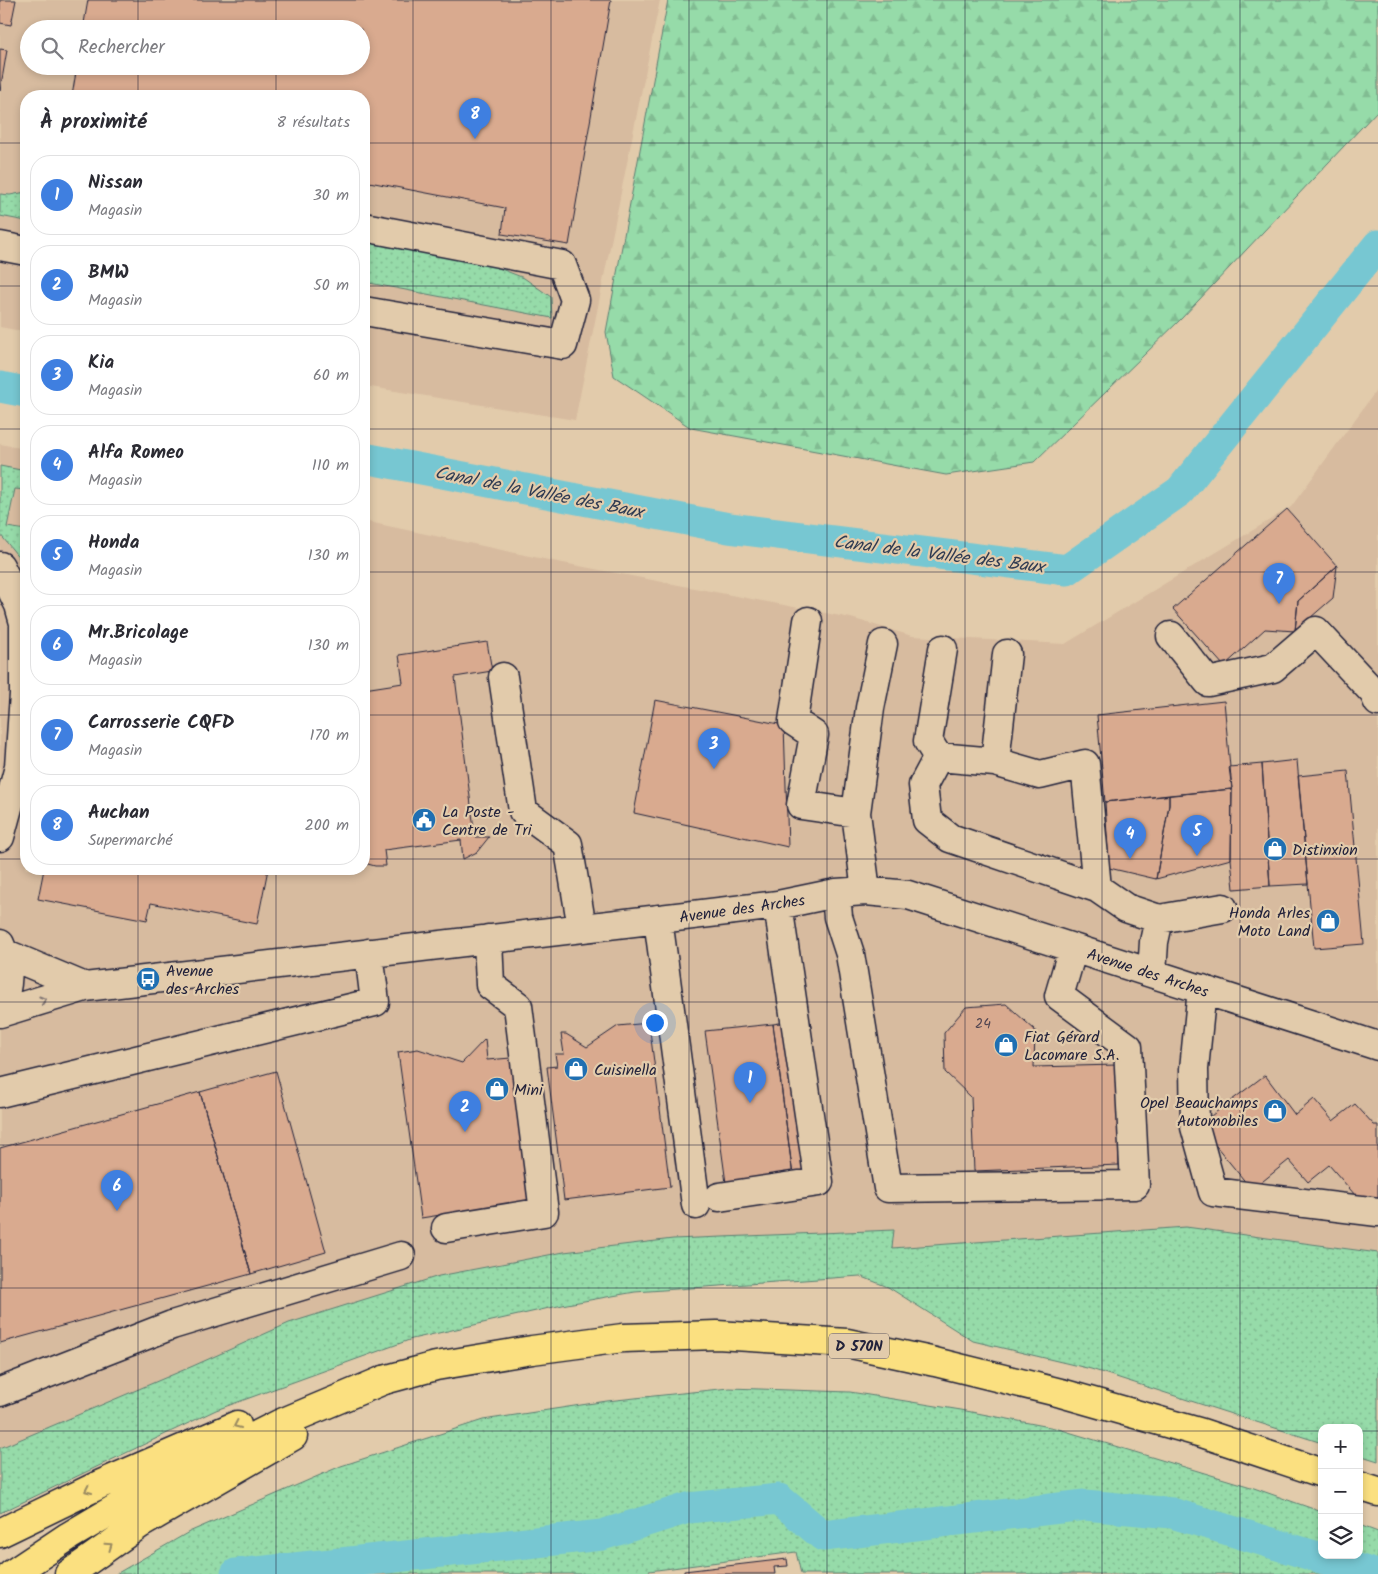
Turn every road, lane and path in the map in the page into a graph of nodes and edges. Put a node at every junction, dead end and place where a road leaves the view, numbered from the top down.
1 (370, 228) edge
2 (0, 246) edge
3 (20, 250) edge
4 (370, 312) edge
5 (0, 566) edge
6 (20, 609) edge
7 (808, 621) dead end
8 (1171, 636) dead end
9 (883, 644) dead end
10 (943, 649) dead end
11 (1007, 654) dead end
12 (503, 678) dead end
13 (1377, 692) edge
14 (20, 752) edge
15 (938, 757) junction
16 (994, 762) junction
17 (856, 813) junction
18 (0, 837) edge
19 (1097, 888) junction
20 (866, 891) junction
21 (836, 893) junction
22 (778, 905) junction
23 (1223, 908) dead end
24 (658, 919) junction
25 (1159, 919) junction
26 (582, 928) junction
27 (488, 939) junction
28 (2, 948) edge
29 (1072, 948) junction
30 (369, 953) junction
31 (1152, 973) junction
32 (85, 987) junction
33 (1202, 989) junction
34 (0, 1012) edge
35 (1378, 1046) edge
36 (0, 1092) edge
37 (1378, 1212) edge
38 (446, 1228) dead end
39 (401, 1256) dead end
40 (384, 1380) junction
41 (0, 1392) edge
42 (1318, 1472) edge
43 (1363, 1487) edge
44 (1378, 1492) edge
45 (0, 1532) edge
46 (19, 1569) edge
47 (69, 1574) edge

1 - 4 street
2 - 3 street
5 - 6 street
7 - 17 street
8 - 13 street
9 - 17 street
10 - 15 street
11 - 16 street
12 - 26 street
14 - 18 street
15 - 16 street
15 - 19 street
16 - 19 street
17 - 20 street
19 - 25 street
20 - 21 street, Avenue des Arches
20 - 29 street, Avenue des Arches
21 - 22 street, Avenue des Arches
21 - 29 street
22 - 24 street, Avenue des Arches
22 - 24 street
23 - 25 street
24 - 26 street, Avenue des Arches
25 - 31 street
26 - 27 street, Avenue des Arches
27 - 30 street, Avenue des Arches
27 - 38 street
28 - 32 street, Avenue des Arches
28 - 34 street
29 - 31 street, Avenue des Arches
30 - 32 street, Avenue des Arches
30 - 36 street
31 - 33 street, Avenue des Arches
34 -> 32 street, Avenue des Arches
33 - 35 street, Avenue des Arches
33 - 37 street
39 - 41 street
40 - 42 main road, D 570N
40 -> 45 main road
40 - 46 main road
47 -> 40 main road
43 - 44 main road

